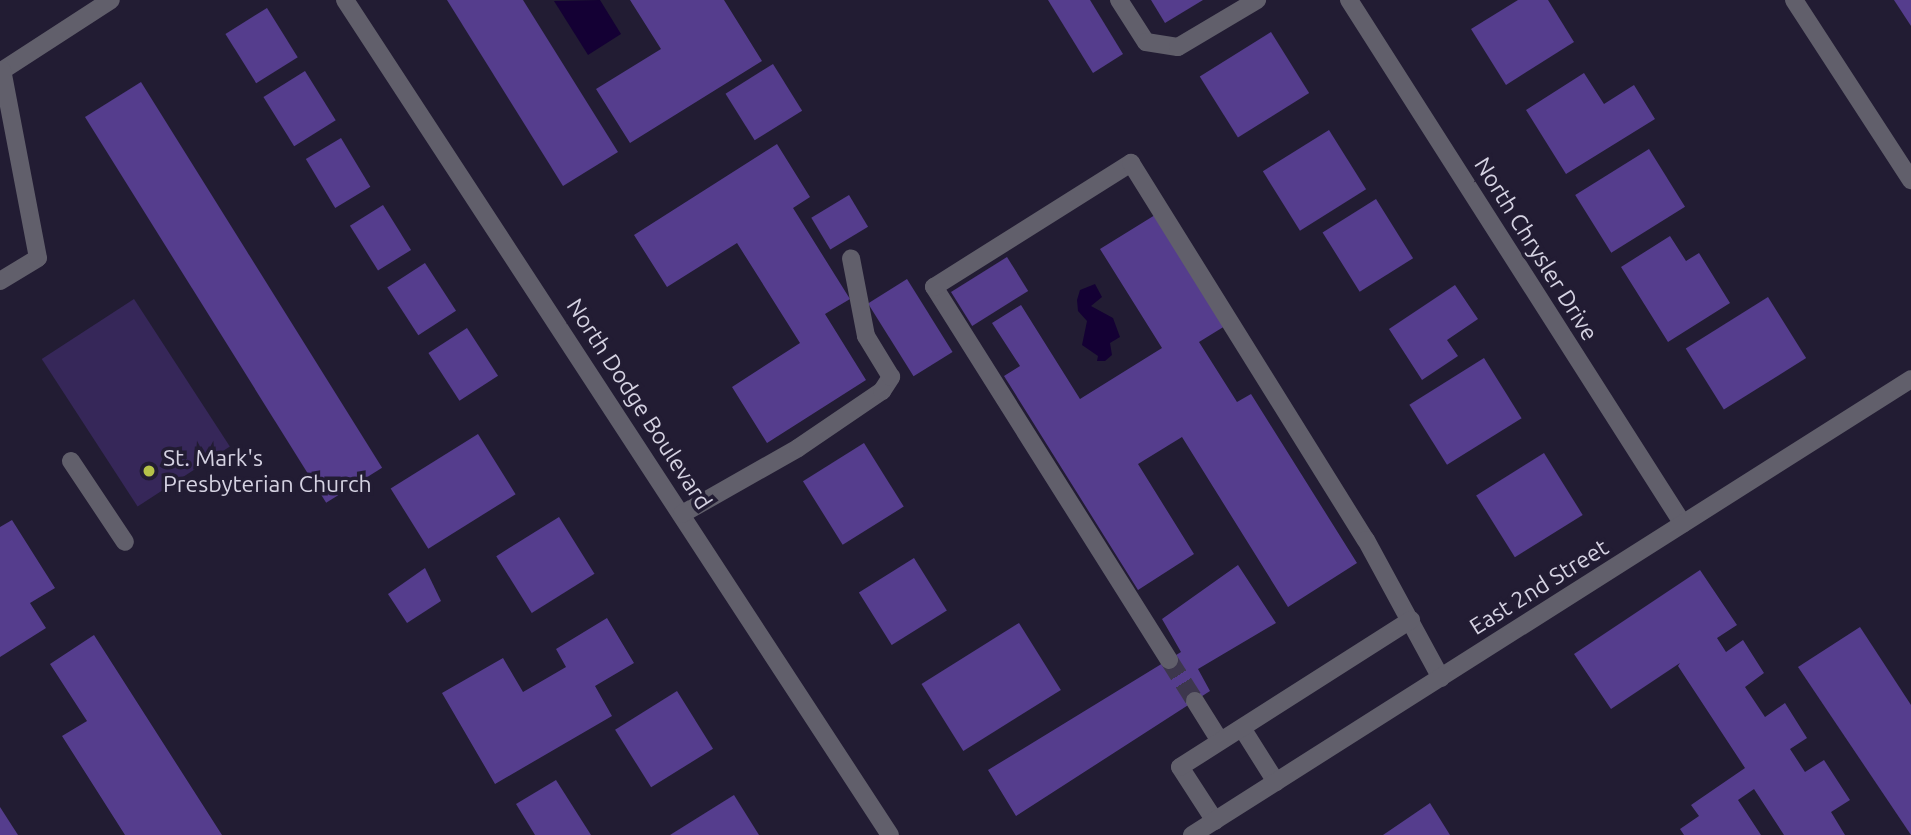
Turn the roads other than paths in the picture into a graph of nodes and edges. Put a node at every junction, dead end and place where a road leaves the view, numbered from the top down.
1 (111, 0) edge
2 (345, 0) edge
3 (1119, 0) edge
4 (1257, 0) edge
5 (1349, 0) edge
6 (1794, 0) edge
7 (1, 71) edge
8 (1911, 180) edge
9 (851, 258) dead end
10 (0, 281) edge
11 (1911, 379) edge
12 (71, 460) dead end
13 (682, 514) junction
14 (1683, 524) junction
15 (125, 542) dead end
16 (1411, 620) junction
17 (1169, 660) tunnel mouth
18 (1441, 678) junction
19 (1195, 701) tunnel mouth
20 (1242, 728) junction
21 (1220, 741) junction
22 (1276, 782) junction
23 (1215, 821) junction
24 (890, 835) edge
25 (1192, 835) edge

1 - 7 street
2 - 13 street, North Dodge Boulevard
3 - 4 street
5 - 14 street, North Chrysler Drive
6 - 8 street
7 - 10 street
9 - 13 street
11 - 14 street, East 2nd Street
12 - 15 street
13 - 24 street, North Dodge Boulevard
14 - 18 street, East 2nd Street
16 - 17 street
16 - 18 street
16 - 20 street
18 - 22 street, East 2nd Street
19 - 21 street
20 - 21 street
20 - 22 street
21 - 23 street
22 - 23 street, East 2nd Street
23 - 25 street, East 2nd Street

